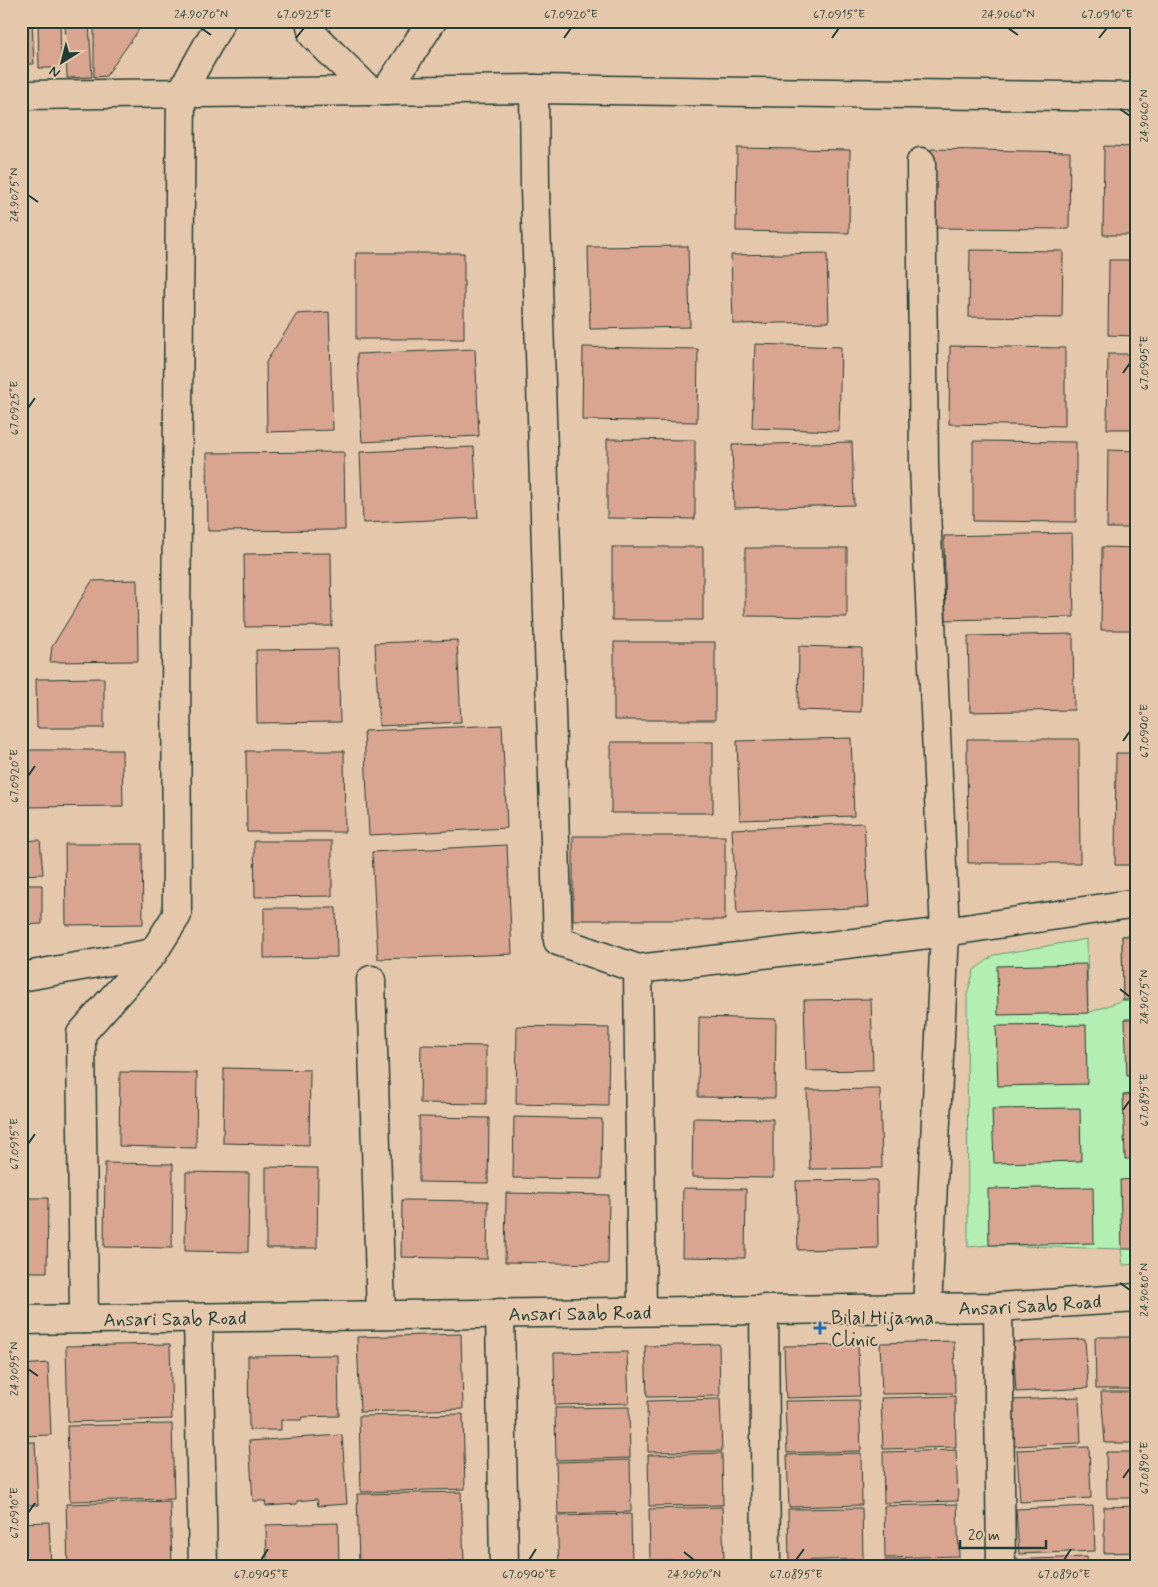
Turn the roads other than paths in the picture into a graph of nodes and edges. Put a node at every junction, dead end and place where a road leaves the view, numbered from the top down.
1 (221, 21) edge
2 (310, 21) edge
3 (432, 21) edge
4 (534, 89) junction
5 (378, 91) junction
6 (181, 93) junction
7 (21, 95) edge
8 (1137, 97) edge
9 (922, 162) dead end
10 (1137, 903) edge
11 (945, 932) junction
12 (152, 953) junction
13 (638, 969) junction
14 (21, 978) edge
15 (371, 980) dead end
16 (1137, 1298) edge
17 (998, 1306) junction
18 (927, 1308) junction
19 (764, 1309) junction
20 (642, 1311) junction
21 (500, 1313) junction
22 (380, 1315) junction
23 (198, 1318) junction
24 (84, 1319) junction
25 (21, 1320) edge
26 (203, 1566) edge
27 (504, 1566) edge
28 (766, 1566) edge
29 (1001, 1566) edge

1 - 6 street
2 - 5 street
3 - 5 street
4 - 5 street
4 - 8 street
4 - 13 street
5 - 6 street
6 - 7 street
6 - 12 street
9 - 11 street
10 - 11 street
11 - 13 street
11 - 18 street
12 - 14 street
12 - 24 street
13 - 20 street
15 - 22 street
16 - 17 street, Ansari Saab Road
17 - 18 street, Ansari Saab Road
17 - 29 street
18 - 19 street, Ansari Saab Road
19 - 20 street, Ansari Saab Road
19 - 28 street
20 - 21 street, Ansari Saab Road
21 - 22 street, Ansari Saab Road
21 - 27 street
22 - 23 street, Ansari Saab Road
23 - 24 street, Ansari Saab Road
23 - 26 street
24 - 25 street, Ansari Saab Road

